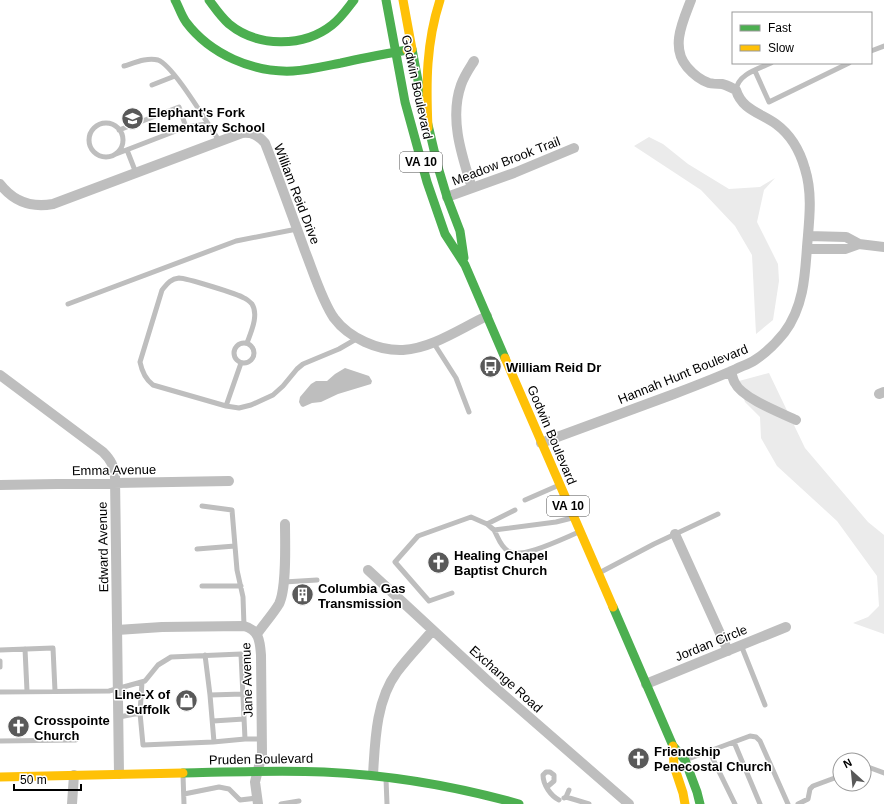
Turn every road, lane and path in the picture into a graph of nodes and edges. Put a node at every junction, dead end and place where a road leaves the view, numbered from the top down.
1 (175, 0) edge
2 (209, 0) edge
3 (354, 0) edge
4 (386, 0) edge
5 (403, 0) edge
6 (440, 0) edge
7 (690, 0) edge
8 (883, 46) edge
9 (412, 49) junction
10 (872, 51) edge
11 (395, 52) junction
12 (474, 61) dead end
13 (769, 64) edge
14 (847, 64) edge
15 (124, 66) dead end
16 (755, 71) junction
17 (175, 76) junction
18 (152, 85) dead end
19 (736, 90) junction
20 (207, 124) junction
21 (186, 127) junction
22 (428, 128) junction
23 (119, 130) junction
24 (220, 142) junction
25 (574, 148) dead end
26 (127, 150) junction
27 (116, 154) junction
28 (137, 174) junction
29 (0, 184) edge
30 (472, 188) junction
31 (447, 197) junction
32 (297, 228) junction
33 (808, 236) junction
34 (858, 244) junction
35 (884, 247) edge
36 (807, 249) junction
37 (465, 265) junction
38 (68, 304) dead end
39 (487, 316) junction
40 (358, 338) junction
41 (433, 342) junction
42 (247, 343) junction
43 (240, 363) junction
44 (731, 371) junction
45 (0, 375) edge
46 (226, 406) junction
47 (469, 412) dead end
48 (796, 420) dead end
49 (541, 443) junction
50 (229, 481) dead end
51 (115, 483) junction
52 (0, 485) edge
53 (559, 485) junction
54 (525, 500) dead end
55 (202, 506) dead end
56 (515, 510) dead end
57 (718, 514) dead end
58 (574, 518) junction
59 (285, 524) dead end
60 (487, 524) junction
61 (494, 530) junction
62 (580, 532) junction
63 (675, 534) junction
64 (235, 546) junction
65 (197, 549) dead end
66 (368, 570) dead end
67 (598, 574) junction
68 (316, 580) dead end
69 (284, 582) junction
70 (202, 586) dead end
71 (241, 586) junction
72 (452, 593) dead end
73 (244, 626) junction
74 (786, 627) dead end
75 (117, 630) junction
76 (433, 630) junction
77 (257, 634) junction
78 (741, 645) junction
79 (25, 649) junction
80 (0, 650) edge
81 (728, 651) junction
82 (205, 655) junction
83 (0, 660) edge
84 (0, 667) edge
85 (142, 682) junction
86 (646, 684) junction
87 (119, 689) junction
88 (27, 691) junction
89 (55, 691) junction
90 (0, 692) edge
91 (243, 694) junction
92 (210, 695) junction
93 (765, 705) dead end
94 (140, 713) junction
95 (119, 716) junction
96 (244, 719) junction
97 (213, 721) junction
98 (245, 739) junction
99 (262, 739) junction
100 (76, 740) dead end
101 (0, 741) edge
102 (214, 742) junction
103 (734, 742) junction
104 (673, 746) junction
105 (709, 751) junction
106 (685, 760) junction
107 (872, 768) edge
108 (219, 772) junction
109 (257, 772) junction
110 (182, 773) junction
111 (884, 773) edge
112 (119, 774) junction
113 (74, 775) junction
114 (373, 775) junction
115 (386, 776) junction
116 (0, 777) edge
117 (832, 779) edge
118 (219, 787) junction
119 (547, 787) dead end
120 (569, 790) dead end
121 (184, 794) junction
122 (566, 797) junction
123 (257, 801) edge
124 (299, 801) dead end
125 (240, 802) edge
126 (506, 802) edge
127 (559, 802) edge
128 (72, 804) edge
129 (184, 804) edge
130 (281, 804) edge
131 (387, 804) edge
132 (519, 804) edge
133 (589, 804) edge
134 (629, 804) edge
135 (685, 804) edge
136 (700, 804) edge
137 (709, 804) edge
138 (735, 804) edge
139 (760, 804) edge
140 (788, 804) edge
141 (798, 804) edge

1 - 11 main road
2 - 3 main road
4 - 11 main road, Godwin Boulevard / VA 10
5 - 9 main road, Godwin Boulevard / VA 10
6 - 22 main road
7 - 19 street
8 - 10 lane
9 - 11 main road
9 - 22 main road, Godwin Boulevard / VA 10
11 - 37 main road, Godwin Boulevard / VA 10
12 - 30 street
13 - 16 lane
14 - 16 lane
15 - 17 lane
16 - 19 lane
17 - 18 lane
17 - 20 lane
19 - 33 street, Hannah Hunt Boulevard
20 - 21 lane
20 - 24 lane
21 - 23 lane
21 - 26 lane
22 - 31 main road, Godwin Boulevard / VA 10
23 - 27 lane
23 - 27 lane
24 - 28 street, William Reid Drive
24 - 32 street, William Reid Drive
25 - 30 street, Meadow Brook Trail
26 - 27 lane
26 - 28 lane
28 - 29 street, William Reid Drive
30 - 31 street, Meadow Brook Trail
31 - 37 main road, Godwin Boulevard / VA 10
32 - 38 lane
32 - 40 street, William Reid Drive
33 - 34 street
33 - 36 street, Hannah Hunt Boulevard
34 - 35 street
34 - 36 street
36 - 44 street, Hannah Hunt Boulevard
37 - 39 main road, Godwin Boulevard / VA 10
39 - 41 street, William Reid Drive
39 - 49 main road, Godwin Boulevard / VA 10
40 - 41 street, William Reid Drive
40 - 46 lane
41 - 47 lane
42 - 43 lane
42 - 43 lane
42 - 46 lane
43 - 46 lane
44 - 48 street
44 - 49 street, Hannah Hunt Boulevard
45 - 51 street, Edward Avenue
49 - 53 main road, Godwin Boulevard / VA 10
50 - 51 street, Emma Avenue
51 - 52 street, Emma Avenue
51 - 75 street, Edward Avenue
53 - 54 lane
53 - 58 main road, Godwin Boulevard / VA 10
55 - 64 lane
56 - 60 lane
57 - 63 lane
58 - 61 lane
58 - 62 main road, Godwin Boulevard / VA 10
59 - 69 street, Jane Avenue
60 - 61 lane
60 - 72 lane
61 - 62 lane
62 - 67 main road, Godwin Boulevard / VA 10
63 - 67 lane
63 - 81 street
64 - 65 lane
64 - 71 lane
66 - 76 street, Exchange Road
67 - 86 main road, Godwin Boulevard / VA 10
68 - 69 lane
69 - 77 street, Jane Avenue
70 - 71 lane
71 - 73 lane
73 - 75 street
73 - 77 street
74 - 78 street, Jordan Circle
75 - 87 street, Edward Avenue
76 - 114 street
76 - 134 street, Exchange Road
77 - 99 street, Jane Avenue
78 - 81 street, Jordan Circle
78 - 93 lane
79 - 80 lane
79 - 88 lane
79 - 89 lane
81 - 86 street, Jordan Circle
82 - 85 lane
82 - 91 lane
82 - 92 lane
83 - 84 lane
85 - 87 lane
85 - 94 lane
86 - 104 main road, Godwin Boulevard / VA 10
87 - 89 lane
87 - 95 street, Edward Avenue
88 - 89 lane
88 - 90 lane
91 - 92 lane
91 - 96 lane
92 - 97 lane
94 - 95 lane
94 - 102 lane
95 - 112 street, Edward Avenue
96 - 97 lane
96 - 98 lane
97 - 102 lane
98 - 99 lane
98 - 102 lane
99 - 109 street, Jane Avenue
100 - 101 lane
103 - 105 lane
103 - 139 lane
103 - 140 lane
104 - 106 main road, Godwin Boulevard / VA 10
104 - 135 main road, Godwin Boulevard / VA 10
105 - 106 lane
105 - 138 lane
106 - 136 main road, Godwin Boulevard
106 - 137 main road, VA 10
107 - 111 lane
108 - 109 main road, Pruden Boulevard
108 - 110 main road, Pruden Boulevard
108 - 118 lane
109 - 114 main road, Pruden Boulevard
109 - 123 street, Jane Avenue
110 - 112 main road, Pruden Boulevard
110 - 121 lane
112 - 113 main road, Pruden Boulevard
113 - 116 main road, Pruden Boulevard
113 - 128 street
114 - 115 main road, Pruden Boulevard
115 - 126 main road, Pruden Boulevard
115 - 131 lane
117 - 141 lane
118 - 121 lane
118 - 125 lane
119 - 127 lane
120 - 122 lane
121 - 129 lane
122 - 127 lane
122 - 133 lane
123 - 125 lane
124 - 130 lane
126 - 132 main road, Pruden Boulevard

